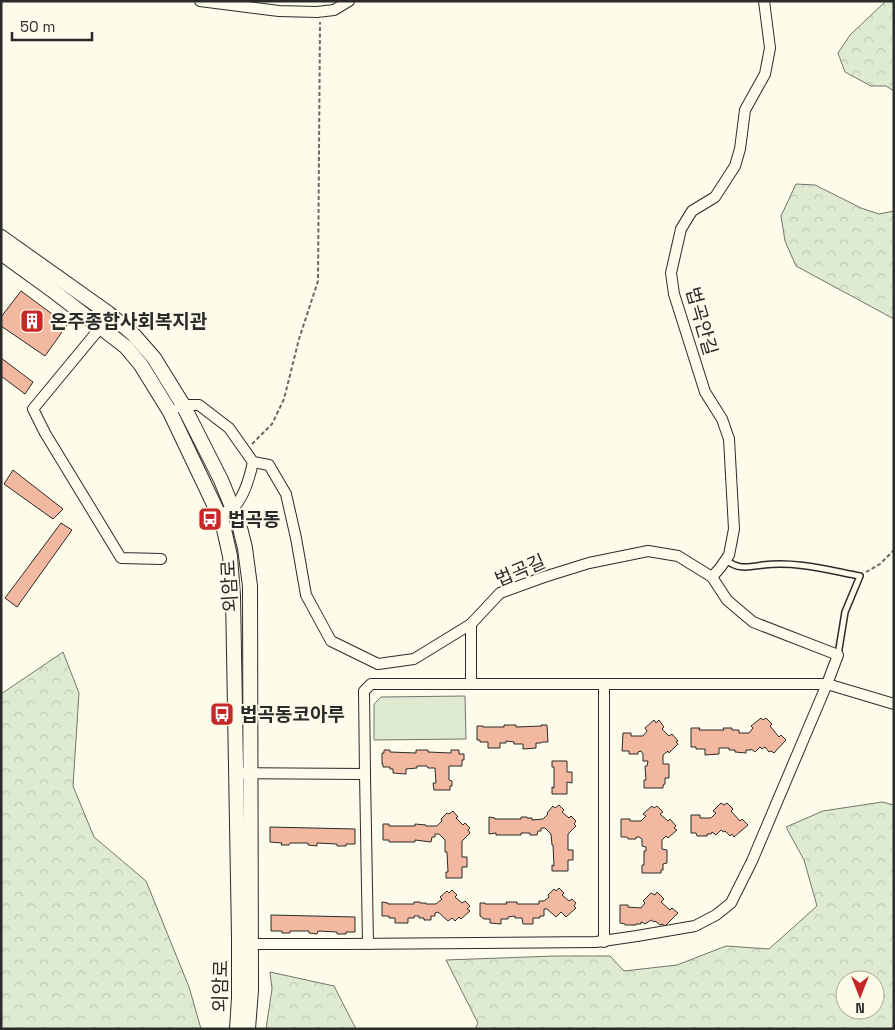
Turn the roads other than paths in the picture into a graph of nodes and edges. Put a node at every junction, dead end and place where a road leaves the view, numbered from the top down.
1 (200, 1) edge
2 (350, 1) edge
3 (764, 1) edge
4 (1, 237) edge
5 (1, 253) edge
6 (100, 328) junction
7 (183, 405) junction
8 (170, 412) junction
9 (253, 462) junction
10 (232, 509) junction
11 (219, 515) junction
12 (161, 559) dead end
13 (726, 560) junction
14 (712, 577) junction
15 (471, 624) junction
16 (838, 655) junction
17 (471, 684) junction
18 (604, 684) junction
19 (827, 684) junction
20 (894, 704) edge
21 (243, 772) junction
22 (365, 774) junction
23 (604, 942) junction
24 (250, 944) junction
25 (368, 944) junction
26 (237, 1029) edge
27 (248, 1029) edge

1 - 2 street
3 - 13 street, 법곡안길
4 - 7 main road, 외암로
5 - 6 main road, 외암로
6 - 8 main road, 외암로
6 - 12 street
7 - 8 street
7 - 9 street
7 - 10 main road, 외암로
8 - 11 main road, 외암로
9 - 10 street
9 - 15 street, 법곡길
10 - 11 street
10 - 21 main road, 외암로
11 - 21 main road, 외암로
13 - 14 street, 법곡안길
13 - 16 lane
14 - 15 street, 법곡길
14 - 16 street, 법곡길
15 - 17 street
16 - 19 street
17 - 18 street
17 - 22 street
18 - 19 street
18 - 23 street
19 - 20 street
19 - 23 street
21 - 22 street
21 - 24 main road, 외암로
21 - 26 main road, 외암로
22 - 25 street
23 - 25 street
24 - 25 street
24 - 27 main road, 외암로

